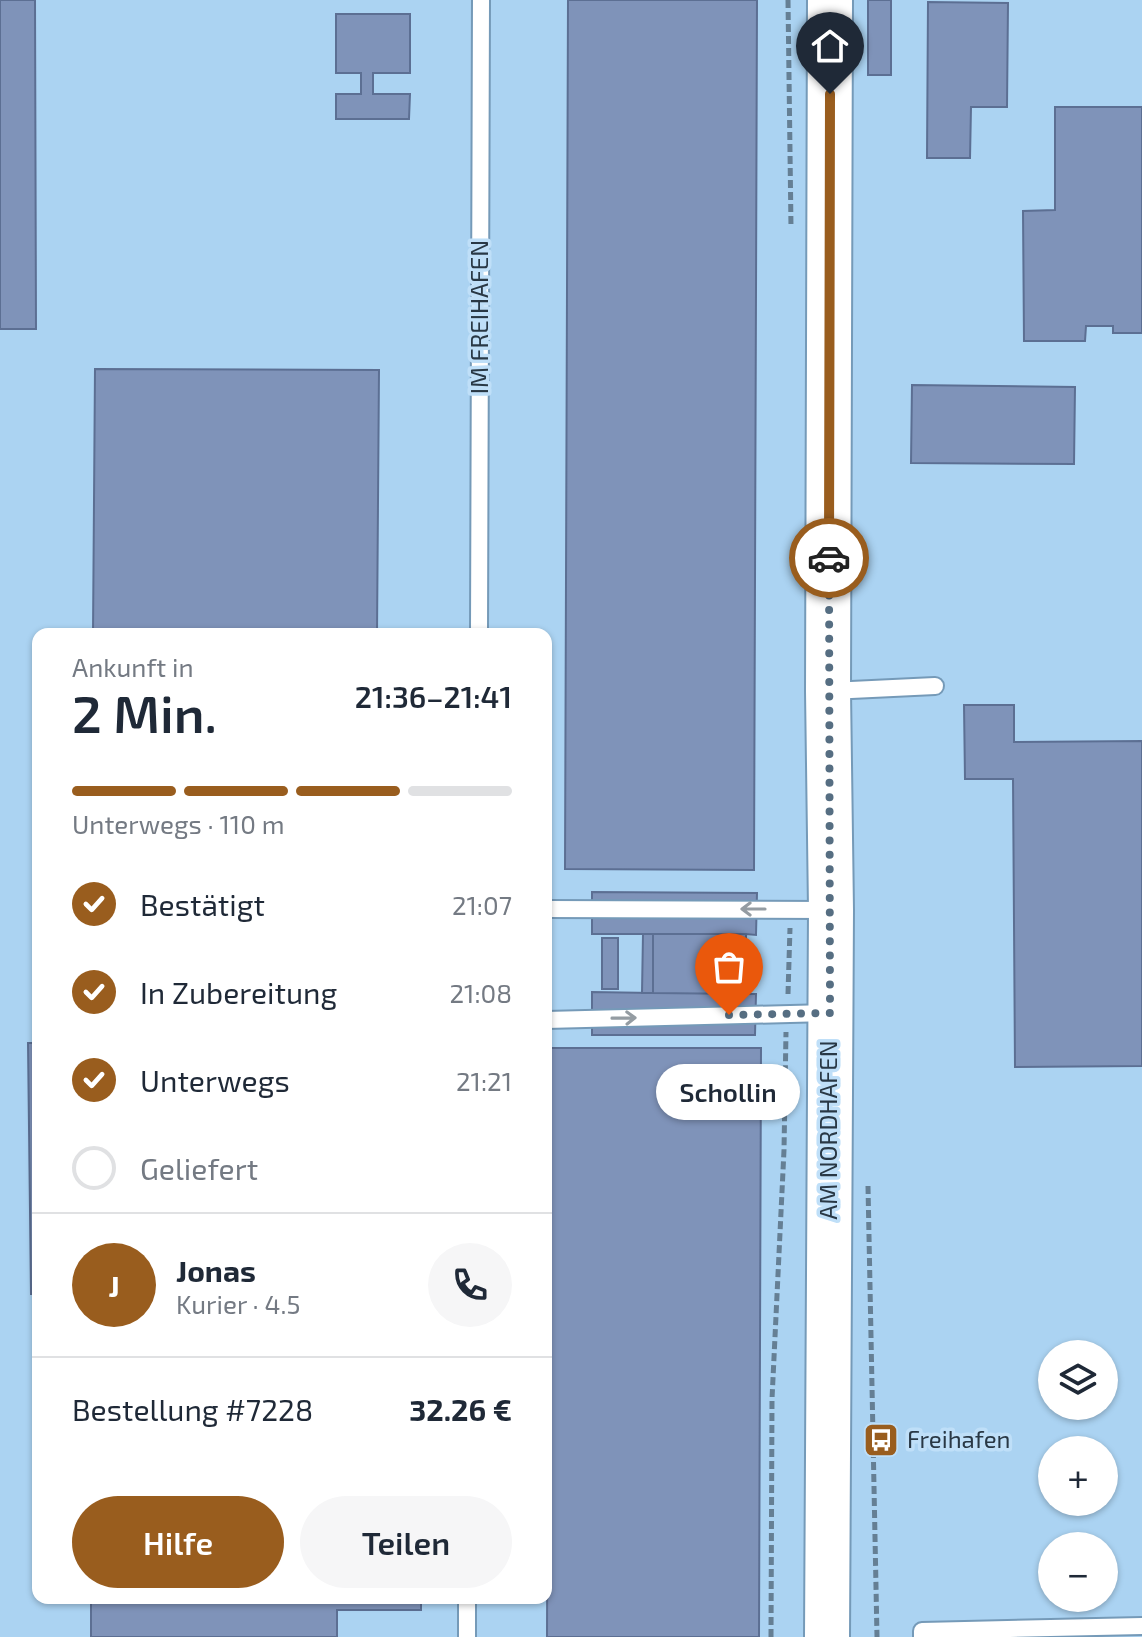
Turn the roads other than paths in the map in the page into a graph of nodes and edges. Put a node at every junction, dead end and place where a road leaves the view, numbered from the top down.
1 (481, 0) edge
2 (830, 0) edge
3 (479, 628) edge
4 (935, 686) dead end
5 (828, 691) junction
6 (552, 909) edge
7 (810, 910) junction
8 (830, 1013) junction
9 (552, 1020) edge
10 (467, 1604) edge
11 (1142, 1626) edge
12 (467, 1637) edge
13 (827, 1637) edge
14 (922, 1637) edge

1 - 3 lane, IM FREIHAFEN
2 - 5 main road, AM NORDHAFEN
4 - 5 lane
5 - 7 main road, AM NORDHAFEN
7 -> 6 lane
7 - 8 main road, AM NORDHAFEN
9 -> 8 lane
8 - 13 main road, AM NORDHAFEN
10 - 12 lane
11 - 14 lane

